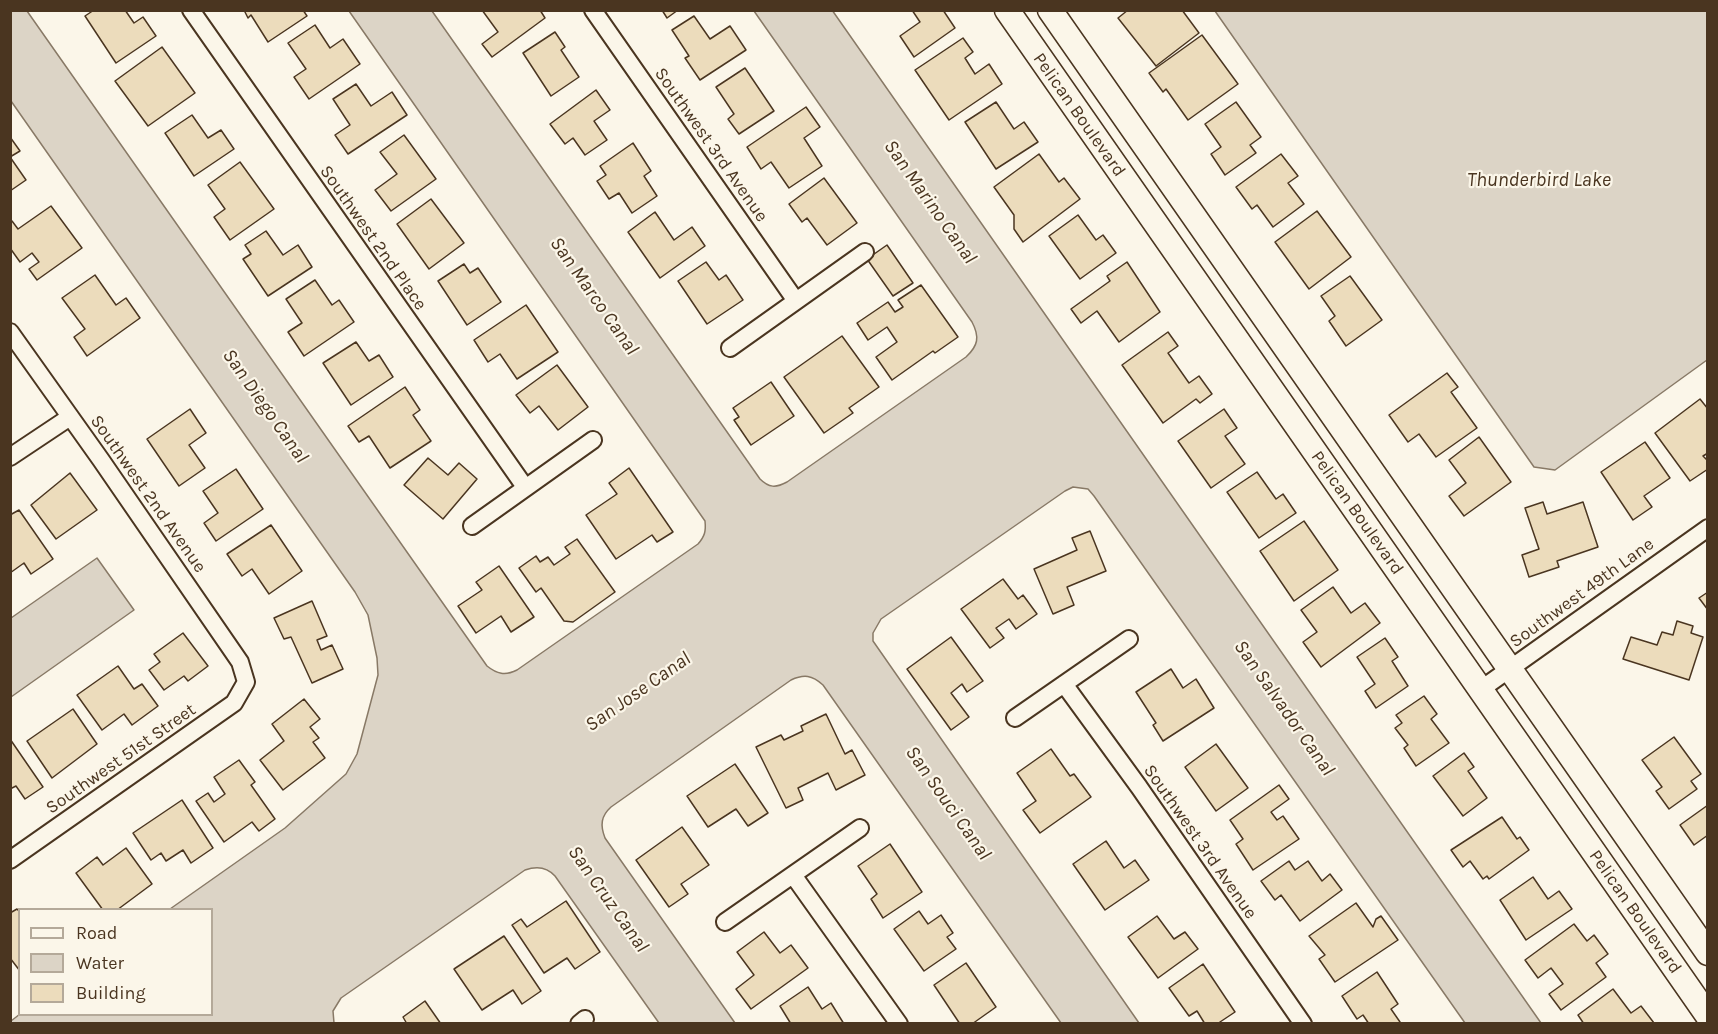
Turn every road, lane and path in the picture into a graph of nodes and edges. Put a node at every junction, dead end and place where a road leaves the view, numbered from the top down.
1 (191, 10) edge
2 (593, 10) edge
3 (1006, 10) edge
4 (1050, 10) edge
5 (865, 252) dead end
6 (1222, 256) junction
7 (1192, 278) junction
8 (796, 301) junction
9 (10, 332) edge
10 (730, 348) dead end
11 (70, 417) junction
12 (593, 440) dead end
13 (10, 457) edge
14 (525, 487) junction
15 (472, 526) dead end
16 (1707, 528) edge
17 (1129, 639) dead end
18 (1510, 669) junction
19 (246, 682) joint
20 (1064, 684) junction
21 (1480, 690) junction
22 (1015, 718) dead end
23 (860, 828) dead end
24 (10, 860) edge
25 (793, 875) junction
26 (725, 922) dead end
27 (1707, 953) edge
28 (1707, 1016) edge
29 (899, 1023) edge
30 (1303, 1023) edge

1 - 14 street, Southwest 2nd Place
2 - 8 street, Southwest 3rd Avenue
3 - 7 street, Pelican Boulevard
4 - 6 street, Pelican Boulevard
5 - 8 street
6 - 7 street
6 - 18 street, Pelican Boulevard
7 - 21 street, Pelican Boulevard
8 - 10 street
9 - 11 street, Southwest 2nd Avenue
11 - 13 street
11 - 19 street, Southwest 2nd Avenue
12 - 14 street
14 - 15 street
16 - 18 street, Southwest 49th Lane
17 - 20 street
18 - 21 street, Southwest 49th Lane
18 - 27 street, Pelican Boulevard
19 - 24 street, Southwest 51st Street
20 - 22 street
20 - 30 street, Southwest 3rd Avenue
21 - 28 street, Pelican Boulevard
23 - 25 street
25 - 26 street
25 - 29 street

